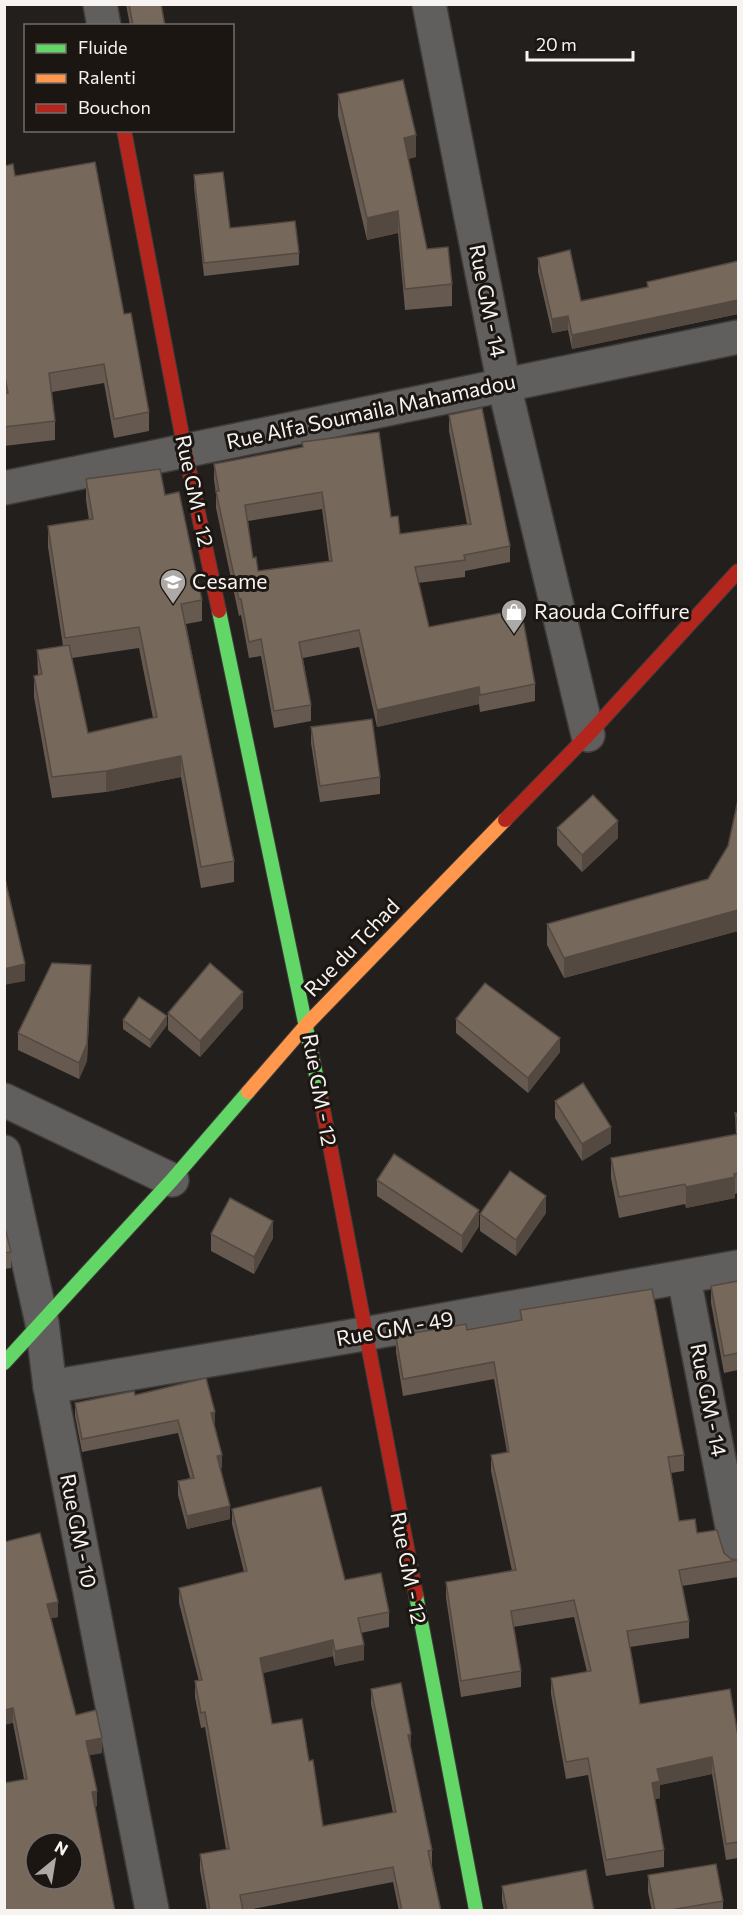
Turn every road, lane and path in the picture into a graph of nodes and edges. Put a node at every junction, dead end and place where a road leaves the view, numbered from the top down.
1 (100, 4) edge
2 (429, 4) edge
3 (104, 24) edge
4 (124, 132) edge
5 (738, 337) edge
6 (504, 385) junction
7 (185, 451) junction
8 (4, 488) edge
9 (738, 571) edge
10 (588, 735) junction
11 (307, 1024) junction
12 (4, 1100) edge
13 (4, 1152) edge
14 (172, 1180) junction
15 (738, 1267) edge
16 (684, 1278) junction
17 (42, 1323) junction
18 (364, 1334) junction
19 (4, 1363) edge
20 (50, 1387) junction
21 (738, 1558) edge
22 (152, 1911) edge
23 (476, 1911) edge

1 - 3 street
2 - 6 street, Rue GM - 14
4 - 7 street, Rue GM - 12
5 - 6 street, Rue Alfa Soumaila Mahamadou
6 - 7 street, Rue Alfa Soumaila Mahamadou
6 - 10 street, Rue GM - 14
7 - 8 street, Rue Alfa Soumaila Mahamadou
7 - 11 street, Rue GM - 12
9 - 10 street, Rue du Tchad
10 - 11 street, Rue du Tchad
11 - 14 street, Rue du Tchad
11 - 18 street, Rue GM - 12
12 - 14 street
13 - 17 street, Rue GM - 10
14 - 17 street, Rue du Tchad
15 - 16 street, Rue GM - 49
16 - 18 street, Rue GM - 49
16 - 21 street, Rue GM - 14
17 - 19 street, Rue du Tchad
17 - 20 street, Rue GM - 10
18 - 20 street, Rue GM - 49
18 - 23 street, Rue GM - 12
20 - 22 street, Rue GM - 10

